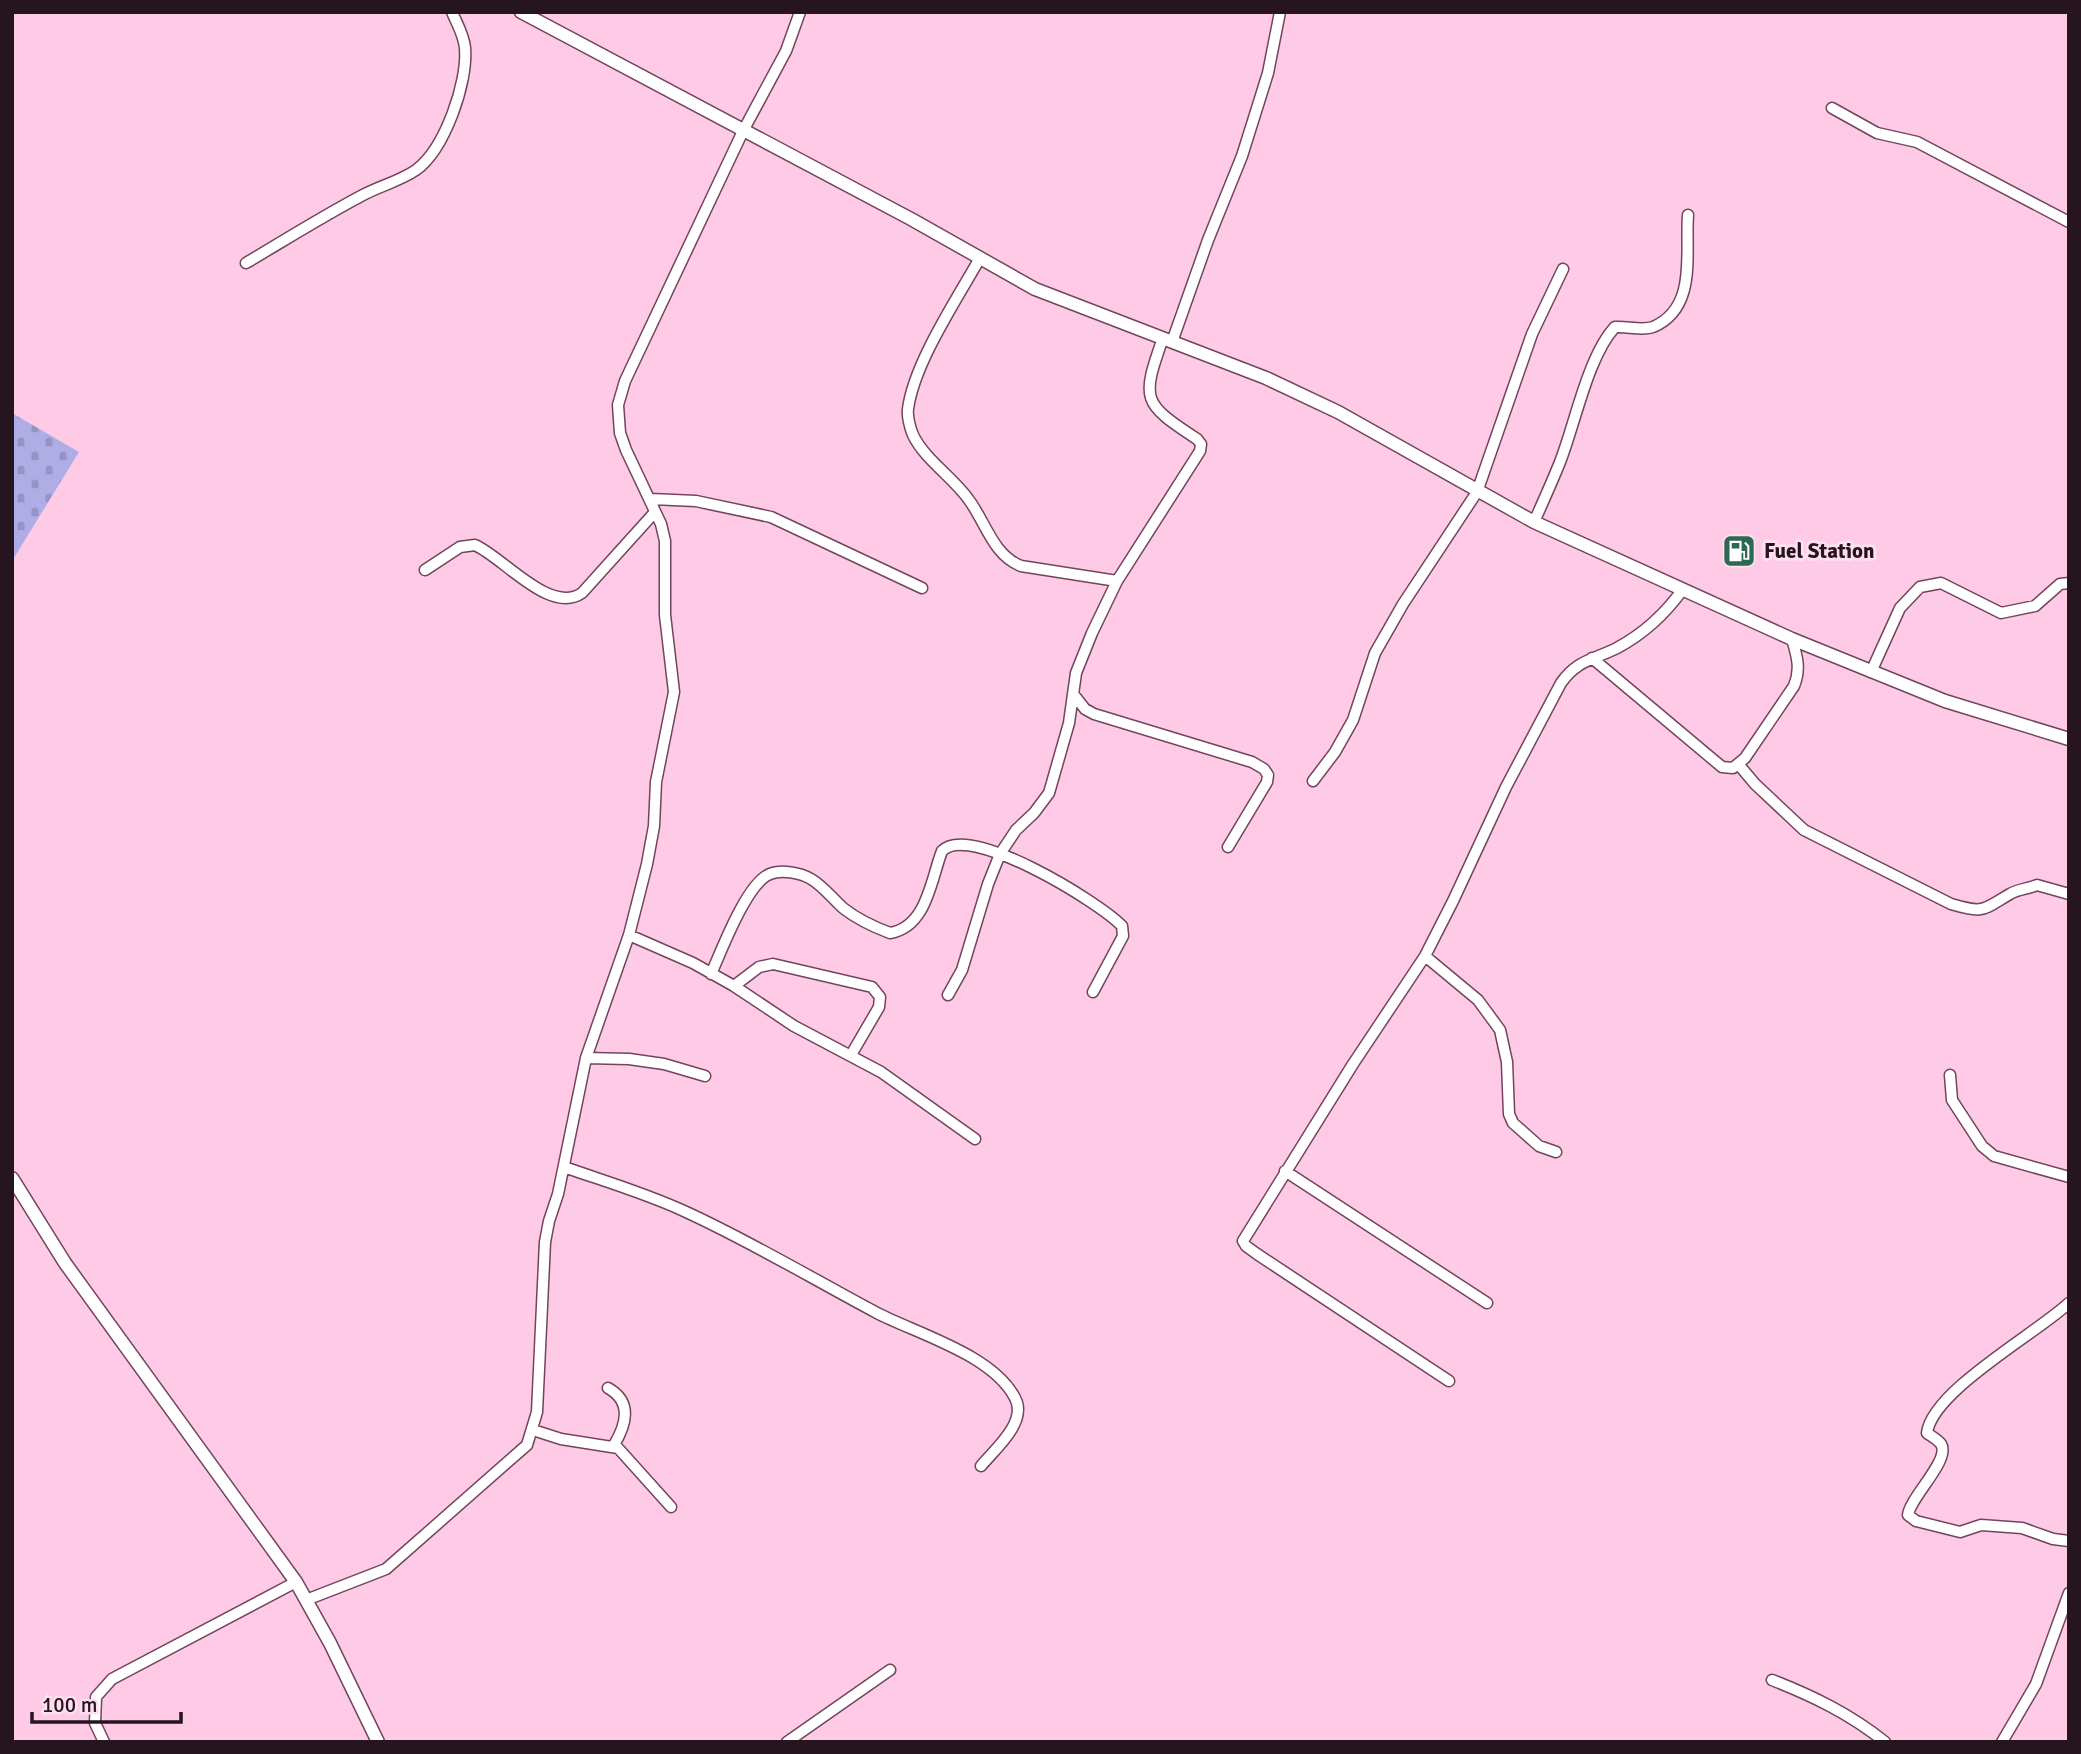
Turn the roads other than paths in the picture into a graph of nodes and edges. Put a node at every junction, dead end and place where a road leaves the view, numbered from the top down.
1 (452, 12) edge
2 (521, 12) edge
3 (800, 12) edge
4 (1280, 12) edge
5 (1832, 108) dead end
6 (743, 131) junction
7 (1688, 215) dead end
8 (2069, 222) edge
9 (980, 258) junction
10 (246, 263) dead end
11 (1563, 269) dead end
12 (1168, 340) junction
13 (1478, 492) junction
14 (651, 499) junction
15 (655, 512) junction
16 (1534, 522) junction
17 (425, 570) dead end
18 (1117, 581) junction
19 (2069, 583) edge
20 (922, 588) dead end
21 (1683, 589) junction
22 (1792, 639) junction
23 (1592, 658) junction
24 (1871, 672) junction
25 (1073, 695) junction
26 (2069, 739) edge
27 (1739, 765) junction
28 (1313, 781) dead end
29 (1228, 847) dead end
30 (1000, 854) junction
31 (2069, 894) edge
32 (629, 935) junction
33 (1425, 956) junction
34 (711, 974) junction
35 (734, 986) junction
36 (1093, 992) dead end
37 (948, 995) dead end
38 (851, 1055) junction
39 (586, 1058) junction
40 (1950, 1075) dead end
41 (705, 1076) dead end
42 (975, 1139) dead end
43 (1556, 1152) dead end
44 (564, 1167) junction
45 (1285, 1171) junction
46 (2069, 1177) edge
47 (12, 1178) edge
48 (1487, 1303) dead end
49 (2069, 1303) edge
50 (1449, 1381) dead end
51 (608, 1388) dead end
52 (533, 1430) junction
53 (614, 1445) junction
54 (982, 1465) dead end
55 (671, 1507) dead end
56 (2069, 1541) edge
57 (296, 1582) junction
58 (2069, 1593) edge
59 (306, 1600) junction
60 (890, 1670) dead end
61 (1772, 1680) dead end
62 (104, 1742) edge
63 (377, 1742) edge
64 (787, 1742) edge
65 (1885, 1742) edge
66 (2002, 1742) edge

1 - 10 street
2 - 6 street
3 - 6 street
4 - 12 street
5 - 8 street
6 - 9 street
6 - 14 street
7 - 16 street
9 - 12 street
9 - 18 street
11 - 13 street
12 - 13 street
12 - 18 street
13 - 16 street
13 - 28 street
14 - 15 street
14 - 20 street
15 - 17 street
15 - 32 street
16 - 21 street
18 - 25 street
19 - 24 street
21 - 22 street
21 - 23 street
22 - 24 street
22 - 27 street
23 - 27 street
23 - 33 street
24 - 26 street
25 - 29 street
25 - 30 street
27 - 31 street
30 - 34 street
30 - 36 street
30 - 37 street
32 - 34 street
32 - 39 street
33 - 43 street
33 - 45 street
34 - 35 street
35 - 38 street
35 - 38 street
38 - 42 street
39 - 41 street
39 - 44 street
40 - 46 street
44 - 52 street
44 - 54 street
45 - 48 street
45 - 50 street
47 - 57 street
49 - 56 street
51 - 53 street
52 - 53 street
52 - 59 street
53 - 55 street
57 - 59 street
57 - 62 street
58 - 66 street
59 - 63 street
60 - 64 street
61 - 65 street

